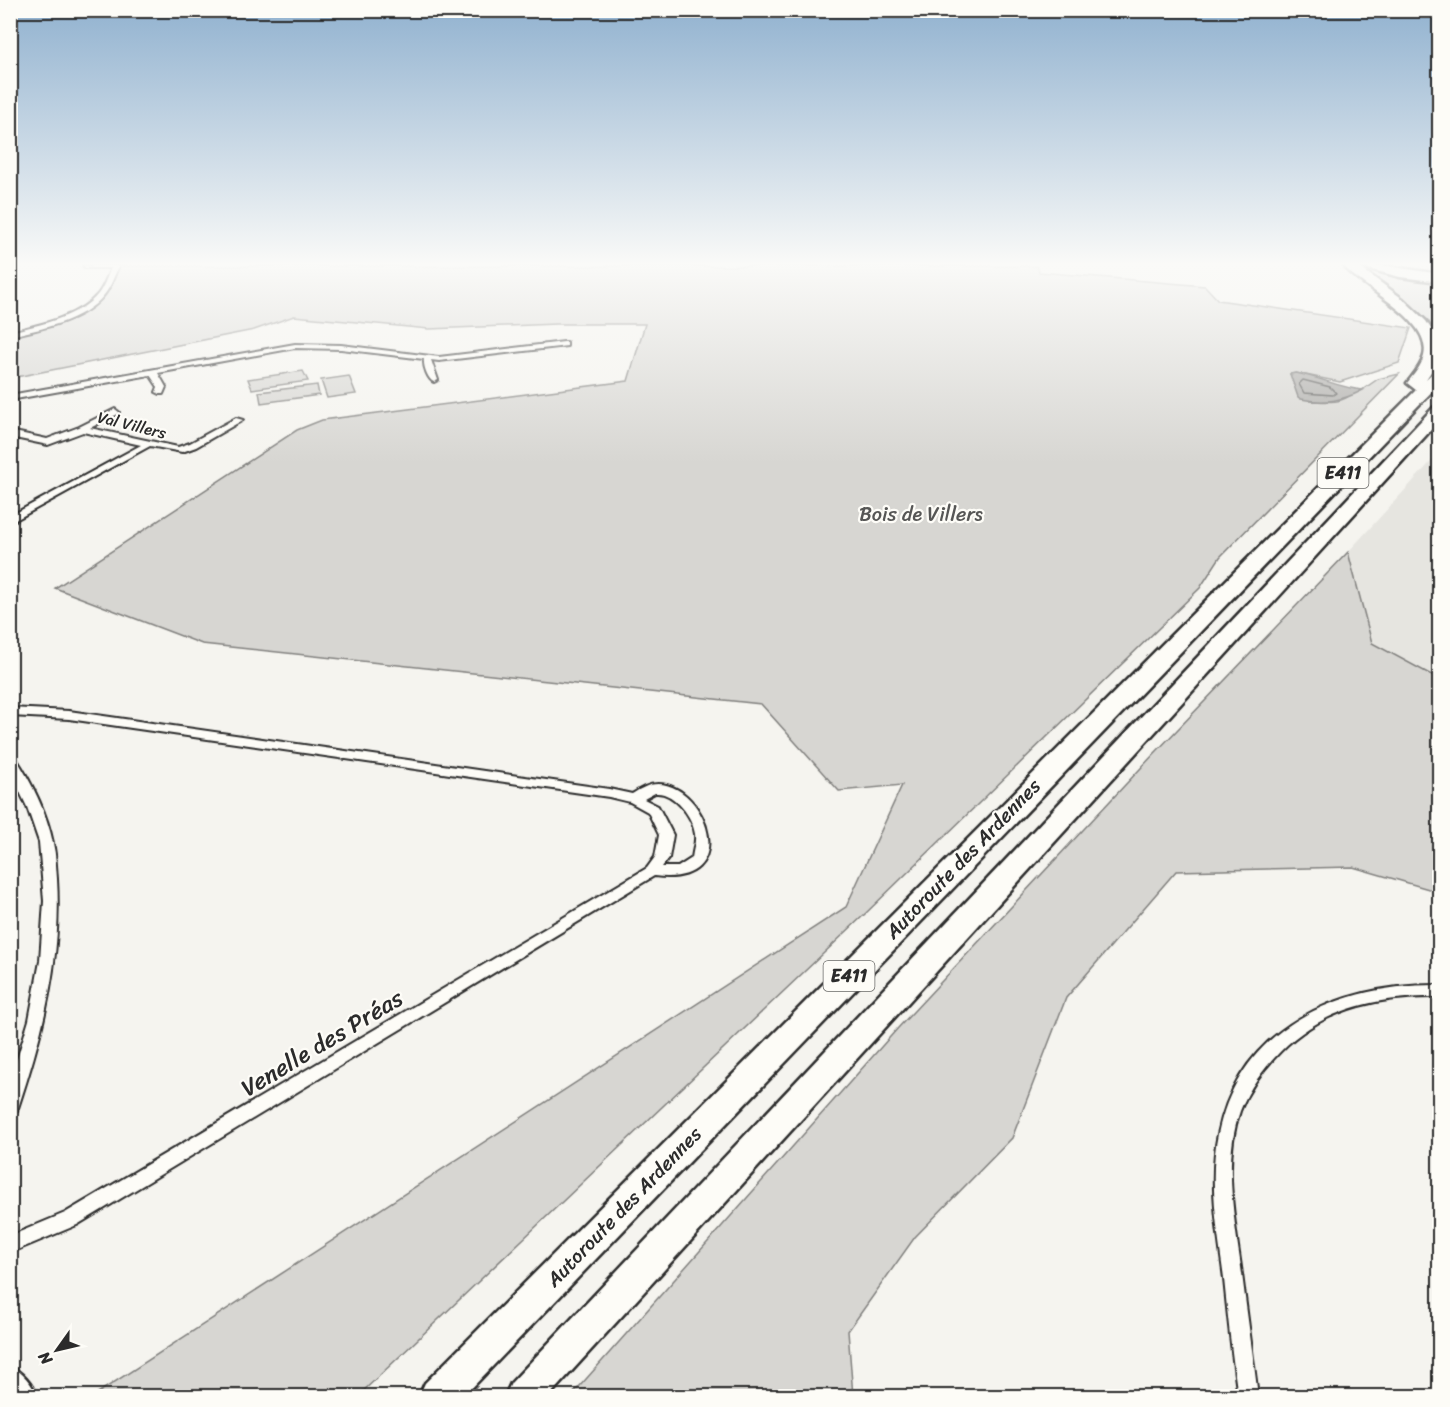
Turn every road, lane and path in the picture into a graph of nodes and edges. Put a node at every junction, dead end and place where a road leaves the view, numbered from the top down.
1 (1426, 332) edge
2 (564, 344) dead end
3 (428, 358) junction
4 (152, 371) junction
5 (1440, 375) edge
6 (434, 380) dead end
7 (1424, 391) junction
8 (160, 392) dead end
9 (10, 398) edge
10 (115, 412) dead end
11 (1438, 414) edge
12 (238, 420) dead end
13 (82, 429) junction
14 (10, 434) edge
15 (147, 445) junction
16 (10, 520) edge
17 (10, 712) edge
18 (10, 758) edge
19 (634, 799) junction
20 (652, 871) junction
21 (1440, 991) edge
22 (10, 1108) edge
23 (10, 1245) edge
24 (10, 1376) edge
25 (27, 1396) edge
26 (438, 1396) edge
27 (524, 1396) edge
28 (1248, 1396) edge

1 - 7 highway
2 - 3 street, Val Villers
3 - 4 street, Val Villers
3 - 6 street
4 - 8 street, Val Villers
4 - 9 street, Val Villers
5 - 7 highway, Autoroute des Ardennes / E411
7 - 26 highway, Autoroute des Ardennes / E411
10 - 13 street, Val Villers
11 - 27 highway, Autoroute des Ardennes / E411
12 - 15 street, Val Villers
13 - 14 street, Val Villers
13 - 15 street, Val Villers
15 - 16 street
17 - 19 street
18 - 22 street
19 - 20 street
19 - 20 street
20 - 23 street, Venelle des Préas
21 - 28 street
24 - 25 street

